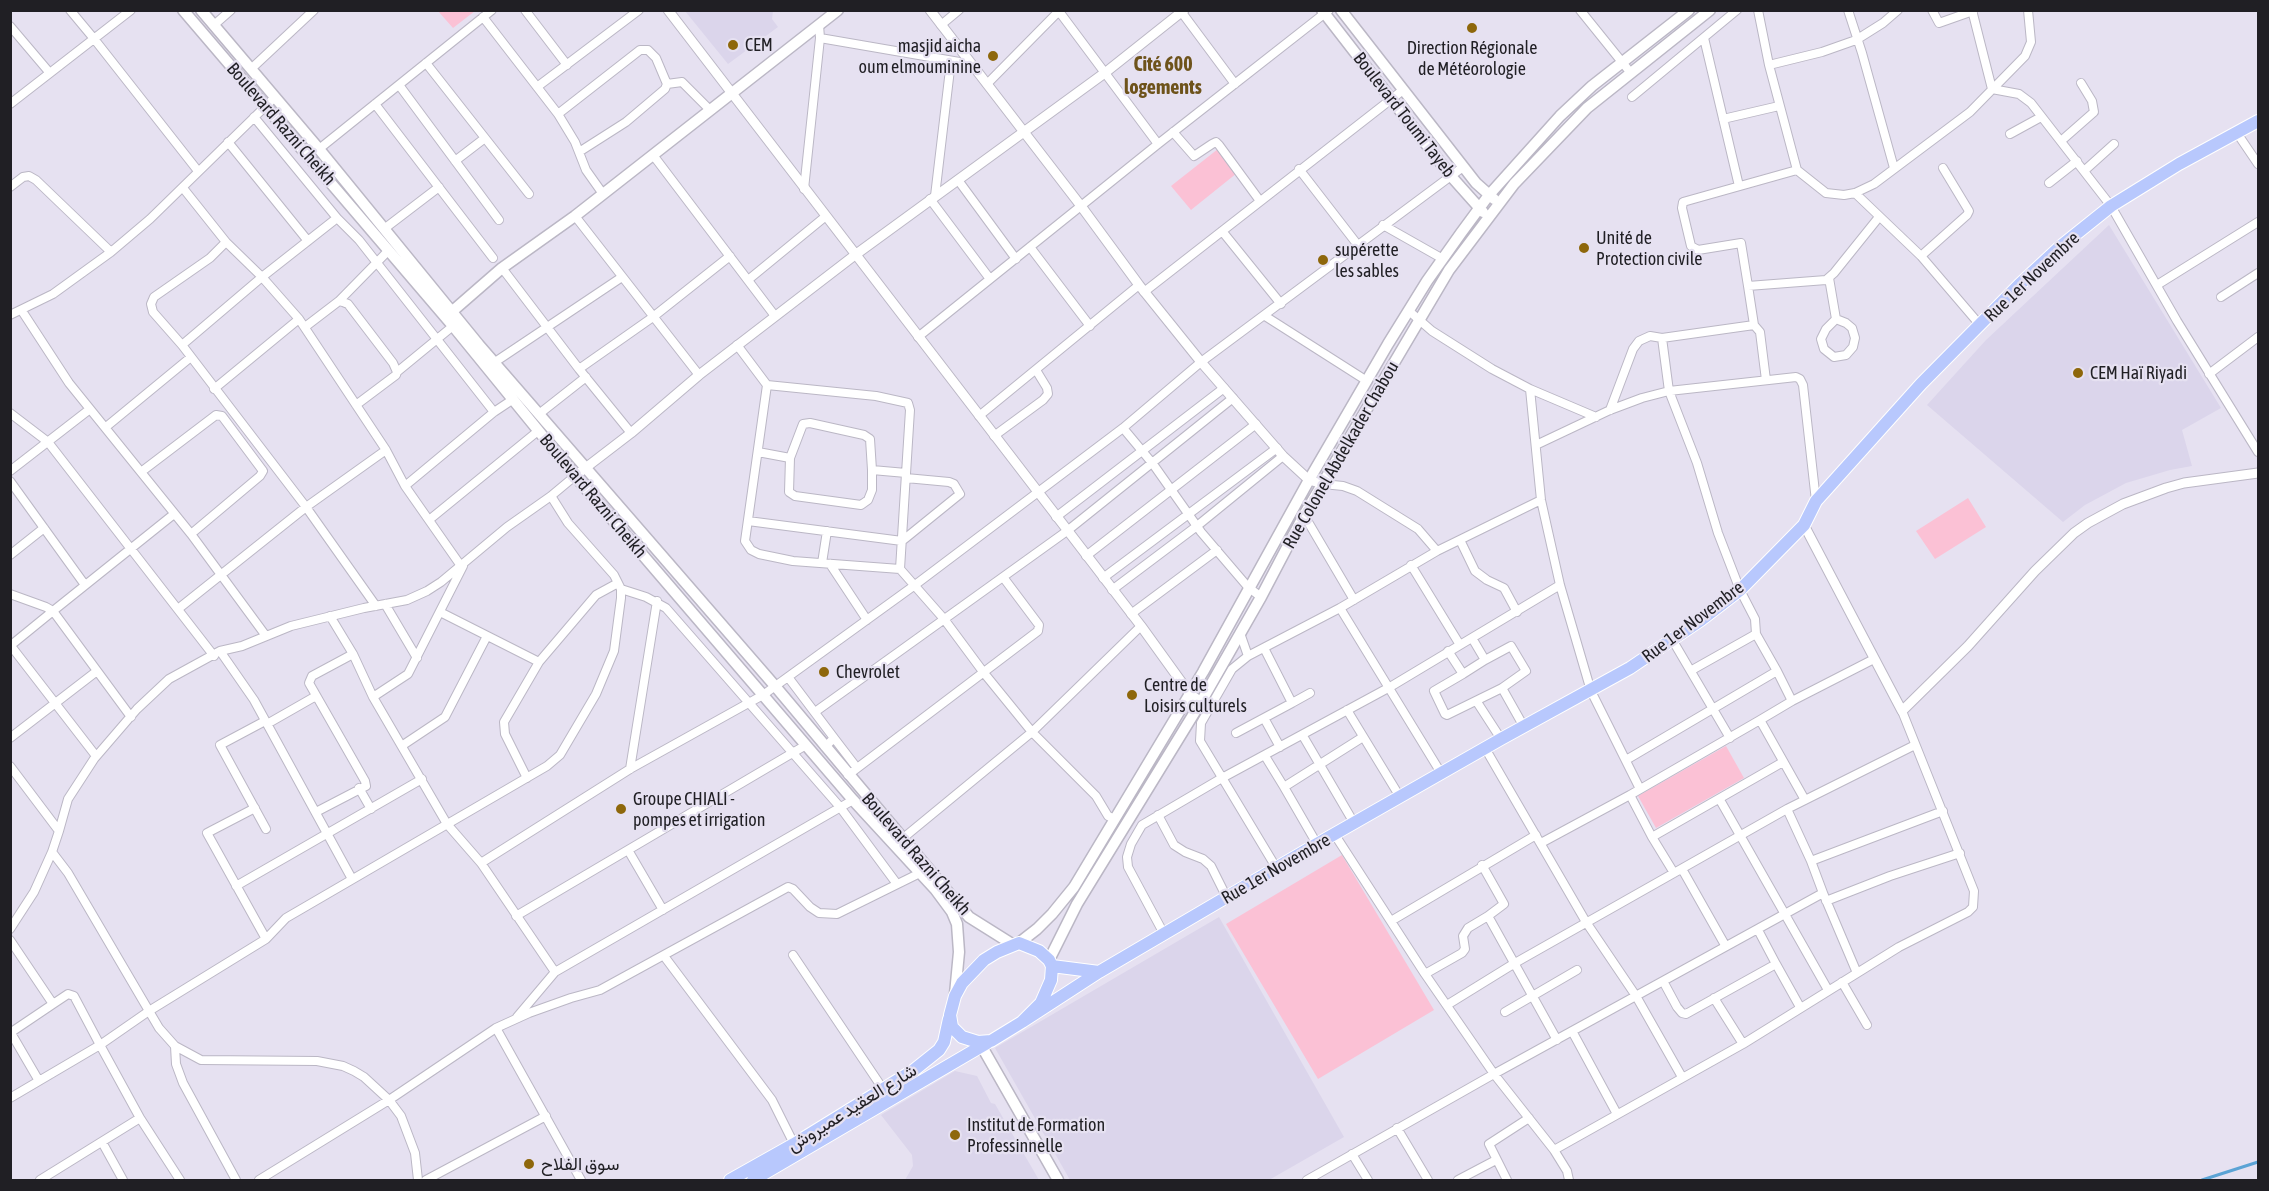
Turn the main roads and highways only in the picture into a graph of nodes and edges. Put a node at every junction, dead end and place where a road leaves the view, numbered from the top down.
1 (183, 10) edge
2 (201, 10) edge
3 (838, 10) edge
4 (1341, 10) edge
5 (1689, 10) edge
6 (1710, 10) edge
7 (1325, 12) edge
8 (2259, 121) edge
9 (1489, 195) junction
10 (1499, 203) junction
11 (1484, 212) junction
12 (448, 314) junction
13 (924, 871) junction
14 (1016, 944) junction
15 (1050, 963) junction
16 (1099, 972) junction
17 (955, 996) junction
18 (950, 1015) junction
19 (1022, 1022) junction
20 (982, 1042) junction
21 (730, 1180) edge
22 (753, 1180) edge
23 (1058, 1180) edge

1 - 12 main road, Boulevard Razni Cheikh
2 - 12 main road, Boulevard Razni Cheikh
3 - 12 main road
4 - 9 main road, Boulevard Toumi Tayeb
5 - 9 main road, Rue Colonel Abdelkader Chabou
6 - 10 main road, Rue Colonel Abdelkader Chabou
7 - 11 main road, Boulevard Toumi Tayeb
8 - 16 main road, Rue 1er Novembre
9 - 10 main road, Boulevard Toumi Tayeb
9 - 11 main road, Rue Colonel Abdelkader Chabou
10 - 11 main road, Rue Colonel Abdelkader Chabou
11 - 14 main road, Rue Colonel Abdelkader Chabou
11 - 15 main road, Rue Colonel Abdelkader Chabou
12 - 13 main road, Boulevard Razni Cheikh
12 - 13 main road, Boulevard Razni Cheikh
13 - 14 main road, Boulevard Razni Cheikh
13 - 17 main road, Boulevard Razni Cheikh
14 - 15 main road
14 - 17 main road
15 - 16 main road
15 - 19 main road
16 - 19 main road, Rue 1er Novembre
17 - 18 main road
18 - 20 main road
18 - 21 main road, شارع العقيد عميروش
19 - 20 main road
20 - 22 main road, شارع العقيد عميروش
20 - 23 main road

